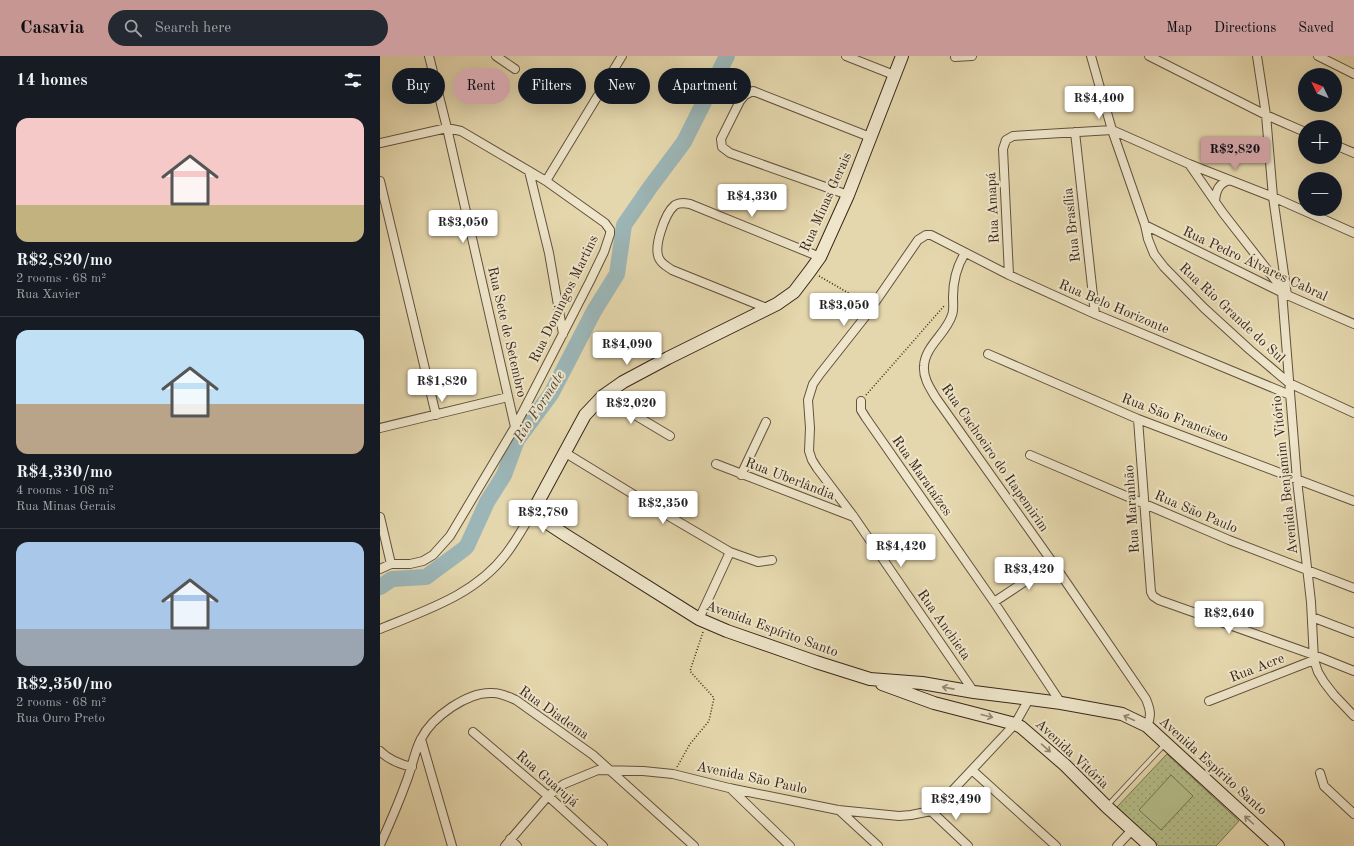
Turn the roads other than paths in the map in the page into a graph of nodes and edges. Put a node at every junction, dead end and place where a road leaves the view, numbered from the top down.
1 (429, 56) edge
2 (496, 56) edge
3 (622, 56) edge
4 (846, 56) edge
5 (902, 56) edge
6 (972, 56) edge
7 (1091, 56) edge
8 (1149, 56) edge
9 (1257, 56) edge
10 (1318, 56) edge
11 (956, 57) dead end
12 (515, 69) dead end
13 (1354, 74) edge
14 (894, 75) junction
15 (1266, 115) junction
16 (446, 128) junction
17 (1298, 129) edge
18 (1112, 130) junction
19 (1075, 132) junction
20 (870, 137) junction
21 (380, 143) edge
22 (1342, 148) edge
23 (1354, 153) edge
24 (1189, 164) junction
25 (529, 171) junction
26 (1230, 180) junction
27 (380, 181) edge
28 (546, 182) junction
29 (848, 195) junction
30 (1273, 197) junction
31 (1215, 200) junction
32 (1145, 225) junction
33 (1354, 234) edge
34 (931, 235) joint
35 (965, 253) junction
36 (820, 257) junction
37 (1009, 275) junction
38 (1284, 294) junction
39 (769, 309) junction
40 (1095, 314) junction
41 (1354, 324) edge
42 (563, 334) junction
43 (988, 354) dead end
44 (1289, 383) junction
45 (1290, 395) junction
46 (603, 396) junction
47 (508, 397) junction
48 (861, 401) road end
49 (1354, 413) edge
50 (436, 415) junction
51 (1138, 419) junction
52 (766, 422) dead end
53 (515, 427) junction
54 (380, 428) edge
55 (670, 436) dead end
56 (564, 452) junction
57 (1030, 454) dead end
58 (716, 464) dead end
59 (741, 475) junction
60 (1297, 480) junction
61 (1354, 502) edge
62 (1145, 505) junction
63 (532, 513) junction
64 (380, 517) edge
65 (854, 517) junction
66 (730, 552) junction
67 (772, 560) dead end
68 (1053, 563) junction
69 (391, 564) junction
70 (380, 569) edge
71 (1308, 569) junction
72 (1354, 588) edge
73 (994, 602) junction
74 (1312, 617) junction
75 (702, 620) junction
76 (380, 629) edge
77 (1354, 633) edge
78 (1314, 657) junction
79 (1354, 671) edge
80 (870, 679) junction
81 (922, 683) junction
82 (974, 692) junction
83 (921, 699) junction
84 (1029, 699) junction
85 (1209, 701) dead end
86 (1061, 703) junction
87 (1354, 716) edge
88 (1015, 724) junction
89 (1147, 726) junction
90 (473, 732) dead end
91 (421, 738) junction
92 (1166, 744) junction
93 (380, 750) edge
94 (412, 767) junction
95 (610, 770) junction
96 (972, 770) junction
97 (1320, 773) dead end
98 (729, 788) junction
99 (548, 796) junction
100 (1106, 806) junction
101 (838, 810) junction
102 (931, 811) junction
103 (1354, 814) edge
104 (1132, 830) junction
105 (507, 843) edge
106 (380, 845) edge
107 (452, 846) edge
108 (517, 846) edge
109 (603, 846) edge
110 (694, 846) edge
111 (790, 846) edge
112 (878, 846) edge
113 (968, 846) edge
114 (1056, 846) edge
115 (1117, 846) edge
116 (1150, 846) edge
117 (1278, 846) edge

1 - 16 street, Rua Sete de Setembro
2 - 12 street
3 - 28 street
4 - 14 street
5 - 14 street, Rua Minas Gerais
6 - 11 street
7 - 18 street, Rua Rio Grande do Sul
8 - 15 street
9 - 15 street, Avenida Benjamim Vitório
10 - 13 street
14 - 20 street, Rua Minas Gerais
15 - 17 street
15 - 30 street, Avenida Benjamim Vitório
16 - 21 street, Rua Domingos Martins
16 - 25 street, Rua Domingos Martins
16 - 47 street, Rua Sete de Setembro
18 - 19 street
18 - 24 street
18 - 32 street, Rua Rio Grande do Sul
19 - 37 street, Rua Amapá
19 - 40 street, Rua Brasília
20 - 29 street, Rua Minas Gerais
20 - 29 street
22 - 23 street
24 - 26 street
24 - 31 street
25 - 28 street, Rua Domingos Martins
25 - 42 street
26 - 30 street
26 - 31 street
27 - 50 street
28 - 42 street, Rua Domingos Martins
29 - 36 street, Rua Minas Gerais
30 - 33 street
30 - 38 street, Avenida Benjamim Vitório
31 - 38 street
32 - 38 street, Rua Pedro Álvares Cabral
32 - 44 street, Rua Rio Grande do Sul
34 - 35 street, Rua Belo Horizonte
34 - 65 street, Rua Anchieta
35 - 37 street, Rua Belo Horizonte
35 - 68 street, Rua Cachoeiro do Itapemirim
36 - 39 street, Rua Minas Gerais
36 - 39 street
37 - 40 street, Rua Belo Horizonte
38 - 41 street, Rua Pedro Álvares Cabral
38 - 44 street, Avenida Benjamim Vitório
39 - 46 street, Rua Minas Gerais
40 - 45 street, Rua Belo Horizonte
42 - 53 street, Rua Domingos Martins
43 - 51 street, Rua São Francisco
44 - 45 street, Avenida Benjamim Vitório
44 - 49 street
45 - 60 street, Avenida Benjamim Vitório
46 - 55 street
46 - 56 street, Rua Minas Gerais
47 - 50 street
47 - 53 street, Rua Sete de Setembro
48 - 73 street, Rua Marataízes
50 - 54 street
51 - 60 street, Rua São Francisco
51 - 62 street, Rua Maranhão
52 - 59 street
53 - 69 street, Rua Domingos Martins
56 - 63 street, Rua Minas Gerais
56 - 66 street
57 - 62 street, Rua São Paulo
58 - 59 street, Rua Uberlândia
59 - 65 street, Rua Uberlândia
60 - 61 street, Rua São Francisco
60 - 71 street, Avenida Benjamim Vitório
62 - 71 street, Rua São Paulo
62 - 78 street, Rua Maranhão
63 - 75 street, Avenida Espírito Santo
63 - 76 street
64 - 69 street
65 - 82 street, Rua Anchieta
66 - 67 street
66 - 75 street
68 - 73 street
68 - 89 street, Rua Cachoeiro do Itapemirim
69 - 70 street, Rua Domingos Martins
71 - 72 street, Rua São Paulo
71 - 74 street, Avenida Benjamim Vitório
73 - 86 street, Rua Marataízes
74 - 77 street
74 - 78 street, Avenida Benjamim Vitório
75 - 80 street, Avenida Espírito Santo
78 - 79 street
78 - 85 street, Rua Acre
78 - 87 street
80 - 81 street, Avenida Espírito Santo
80 - 83 street, Avenida Vitória
82 -> 81 street, Avenida Espírito Santo
81 - 83 street
82 - 84 street, Avenida Espírito Santo
83 -> 88 street, Avenida Vitória
84 - 86 street, Avenida Espírito Santo
84 - 88 street
89 -> 86 street, Avenida Espírito Santo
88 - 96 street, Avenida São Paulo
88 -> 100 street, Avenida Vitória
89 - 92 street, Avenida Espírito Santo
90 - 99 street, Rua Guarujá
91 - 94 street
91 - 95 street, Rua Diadema
91 - 107 street
92 - 100 lane
117 -> 92 street, Avenida Espírito Santo
93 - 94 street
94 - 106 street
95 - 98 street, Avenida São Paulo
95 - 99 street, Avenida São Paulo
95 - 110 street, Rua Diadema
96 - 102 street, Avenida São Paulo
96 - 114 street
97 - 103 street
98 - 101 street, Avenida São Paulo
98 - 111 street
99 - 105 street, Avenida São Paulo
99 - 109 street, Rua Guarujá
100 - 104 street, Avenida Vitória
101 - 102 street, Avenida São Paulo
101 - 112 street
102 - 113 street
104 - 115 street
104 - 116 street, Avenida Vitória
105 - 108 street

